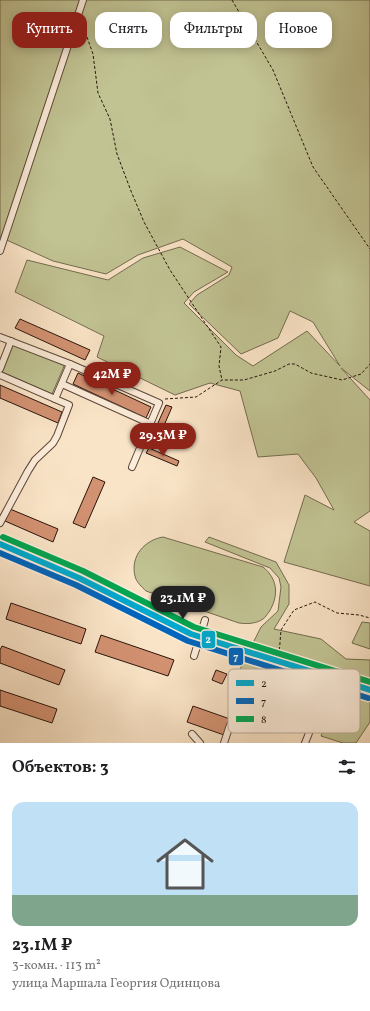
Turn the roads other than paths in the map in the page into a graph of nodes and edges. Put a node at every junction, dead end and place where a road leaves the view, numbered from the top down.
1 (83, 0) edge
2 (0, 251) edge
3 (0, 337) edge
4 (11, 341) junction
5 (70, 364) junction
6 (0, 369) edge
7 (0, 375) edge
8 (62, 384) junction
9 (55, 399) junction
10 (151, 424) junction
11 (132, 467) dead end
12 (0, 523) edge
13 (0, 544) edge
14 (205, 620) dead end
15 (200, 637) junction
16 (194, 656) dead end
17 (302, 669) edge
18 (360, 687) edge
19 (370, 690) edge
20 (228, 731) edge
21 (309, 733) edge
22 (192, 734) dead end
23 (200, 743) edge
24 (224, 743) edge
25 (305, 743) edge

1 - 2 street
3 - 4 street
4 - 5 street
4 - 6 street
5 - 8 street
5 - 10 street
7 - 9 street
8 - 9 street
8 - 10 street
9 - 12 street
10 - 11 street
13 - 15 street
14 - 15 street
15 - 16 street
15 - 17 street
18 - 19 street
20 - 24 street
21 - 25 street
22 - 23 street

